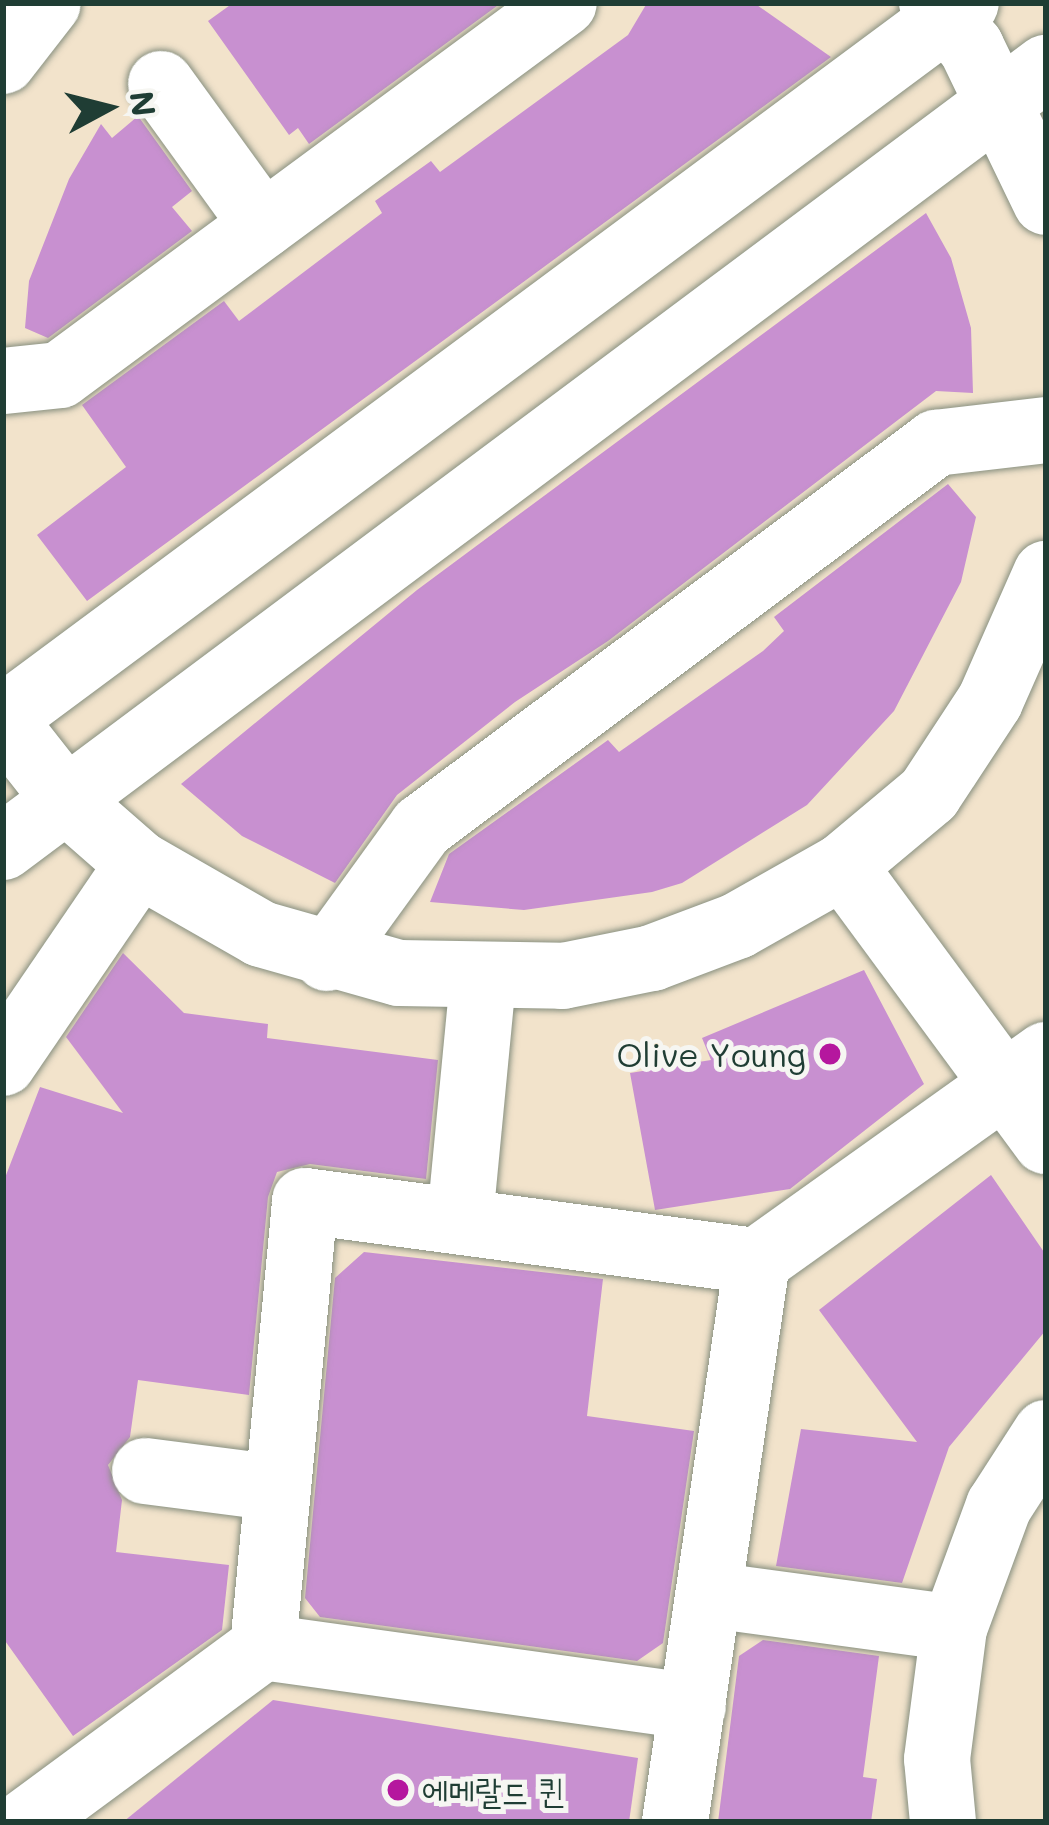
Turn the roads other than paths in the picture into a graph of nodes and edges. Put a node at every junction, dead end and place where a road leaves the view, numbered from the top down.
1 (48, 3) edge
2 (564, 3) edge
3 (948, 8) edge
4 (3, 61) edge
5 (161, 84) dead end
6 (1024, 85) edge
7 (1046, 202) edge
8 (263, 226) junction
9 (3, 381) edge
10 (1046, 430) edge
11 (1046, 574) edge
12 (3, 719) edge
13 (66, 800) junction
14 (3, 847) edge
15 (139, 864) junction
16 (842, 866) junction
17 (327, 958) junction
18 (482, 980) junction
19 (3, 1063) edge
20 (1026, 1070) edge
21 (1046, 1141) edge
22 (460, 1219) junction
23 (757, 1261) junction
24 (1046, 1433) edge
25 (146, 1471) dead end
26 (278, 1488) junction
27 (711, 1594) junction
28 (954, 1628) junction
29 (263, 1648) junction
30 (693, 1707) junction
31 (26, 1822) edge
32 (675, 1822) edge
33 (943, 1822) edge

1 - 4 street
2 - 8 street
3 - 6 street
3 - 12 street
5 - 8 street
6 - 7 street
6 - 13 street
8 - 9 street
10 - 17 street
11 - 16 street
12 - 13 street
13 - 14 street
13 - 15 street
15 - 17 street
15 - 19 street
16 - 18 street
16 - 20 street
17 - 18 street
18 - 22 street
20 - 21 street
20 - 23 street
22 - 23 street
22 - 26 street
23 - 27 street
24 - 28 street
25 - 26 street
26 - 29 street
27 - 28 street
27 - 30 street
28 - 33 street
29 - 30 street
29 - 31 street
30 - 32 street

